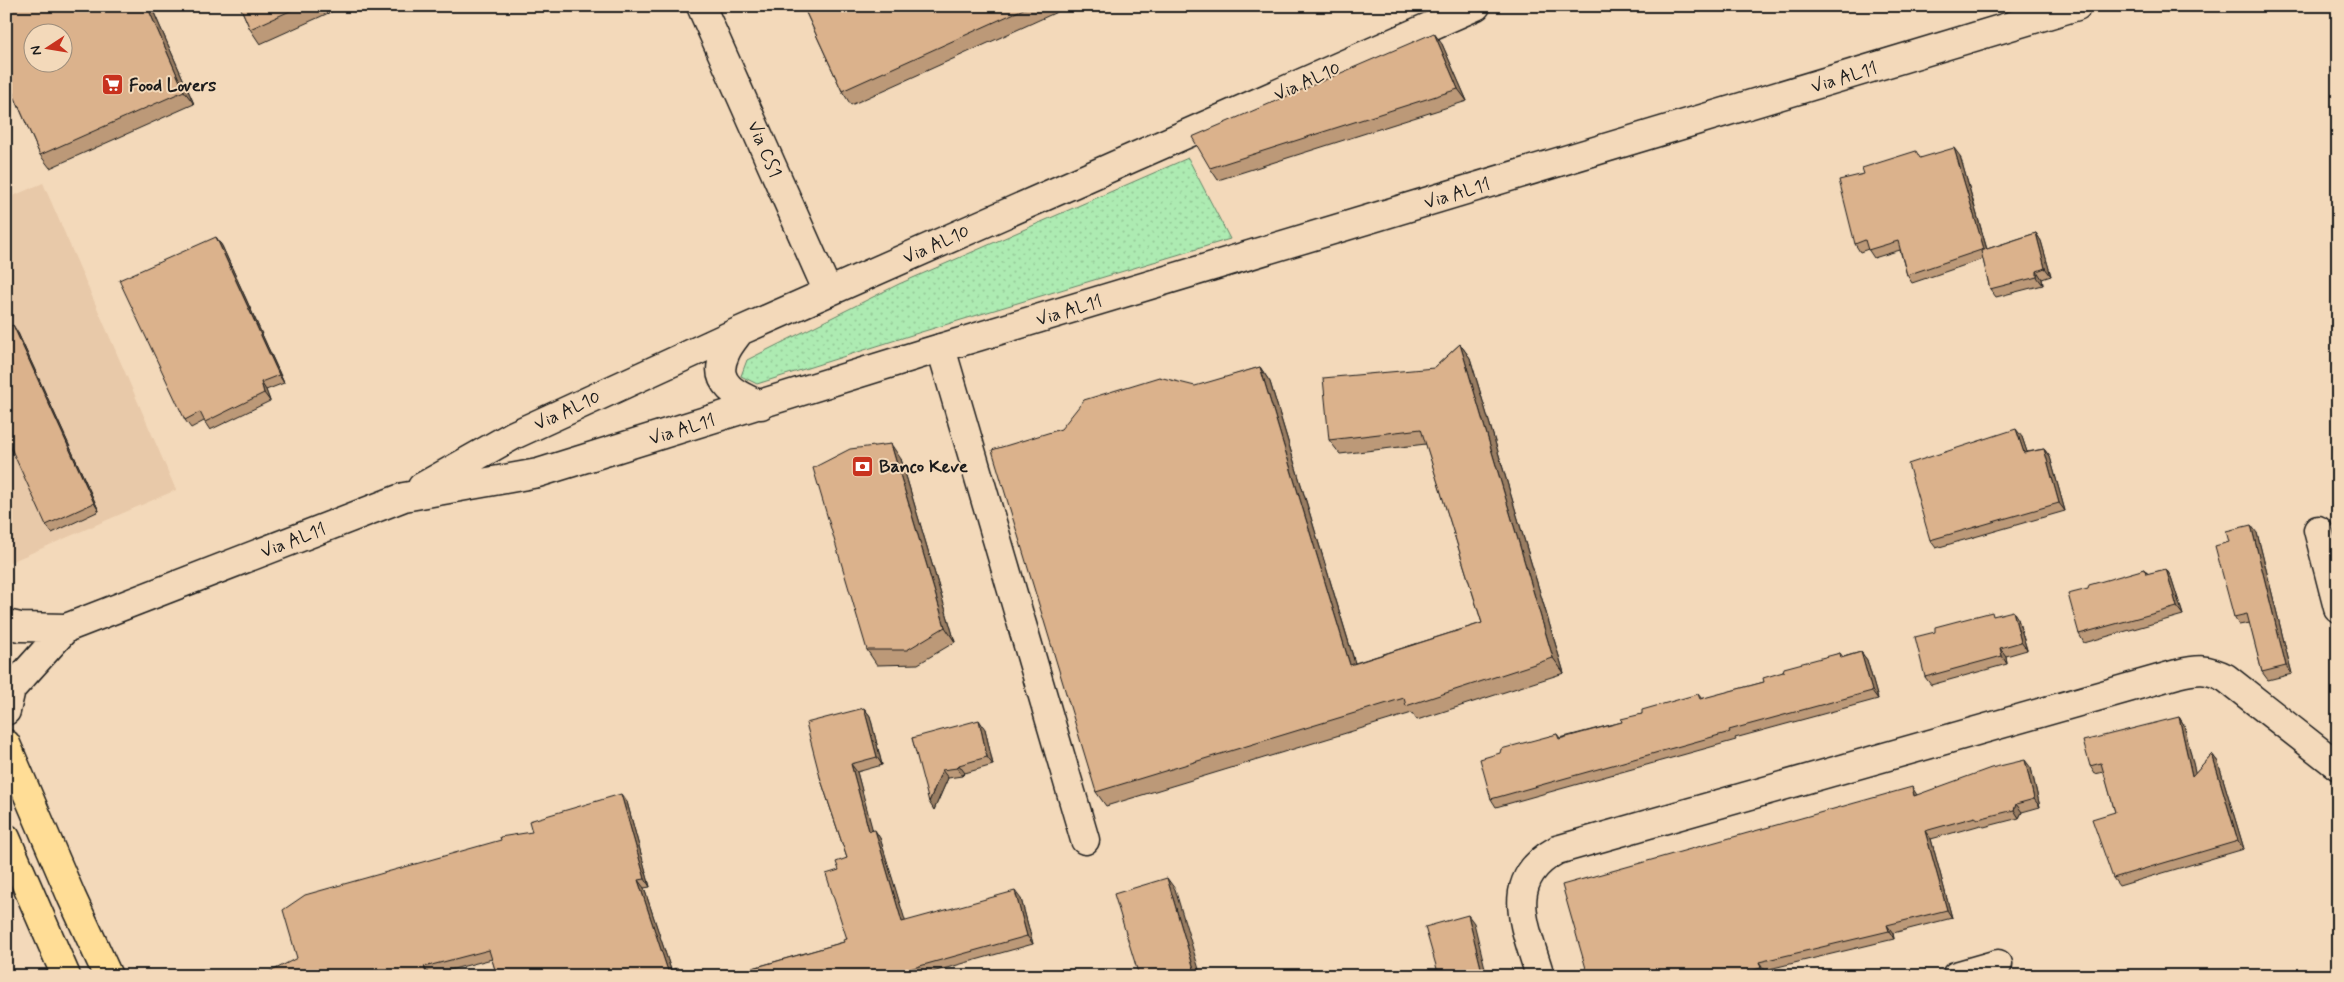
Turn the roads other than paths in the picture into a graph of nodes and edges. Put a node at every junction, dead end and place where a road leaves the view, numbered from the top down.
1 (701, 6) edge
2 (1476, 6) edge
3 (2078, 6) edge
4 (828, 292) junction
5 (740, 331) junction
6 (941, 348) junction
7 (761, 405) junction
8 (404, 497) junction
9 (2318, 530) dead end
10 (2338, 608) edge
11 (6, 624) edge
12 (66, 628) junction
13 (6, 711) edge
14 (6, 744) edge
15 (2338, 766) edge
16 (6, 838) edge
17 (1085, 840) dead end
18 (1998, 964) dead end
19 (66, 976) edge
20 (108, 976) edge
21 (1540, 976) edge
22 (1956, 976) edge

1 - 4 street, Via CS1
2 - 4 street, Via AL10
3 - 6 street, Via AL11
4 - 5 street, Via AL10
5 - 7 street
5 - 8 street, Via AL10
6 - 7 street, Via AL11
6 - 17 street
7 - 8 street, Via AL11
8 - 12 street, Via AL11
9 - 10 street
11 - 12 street, Via AL11
12 - 13 street, Via AL11
14 - 20 highway
15 - 21 street
16 - 19 highway
18 - 22 street

